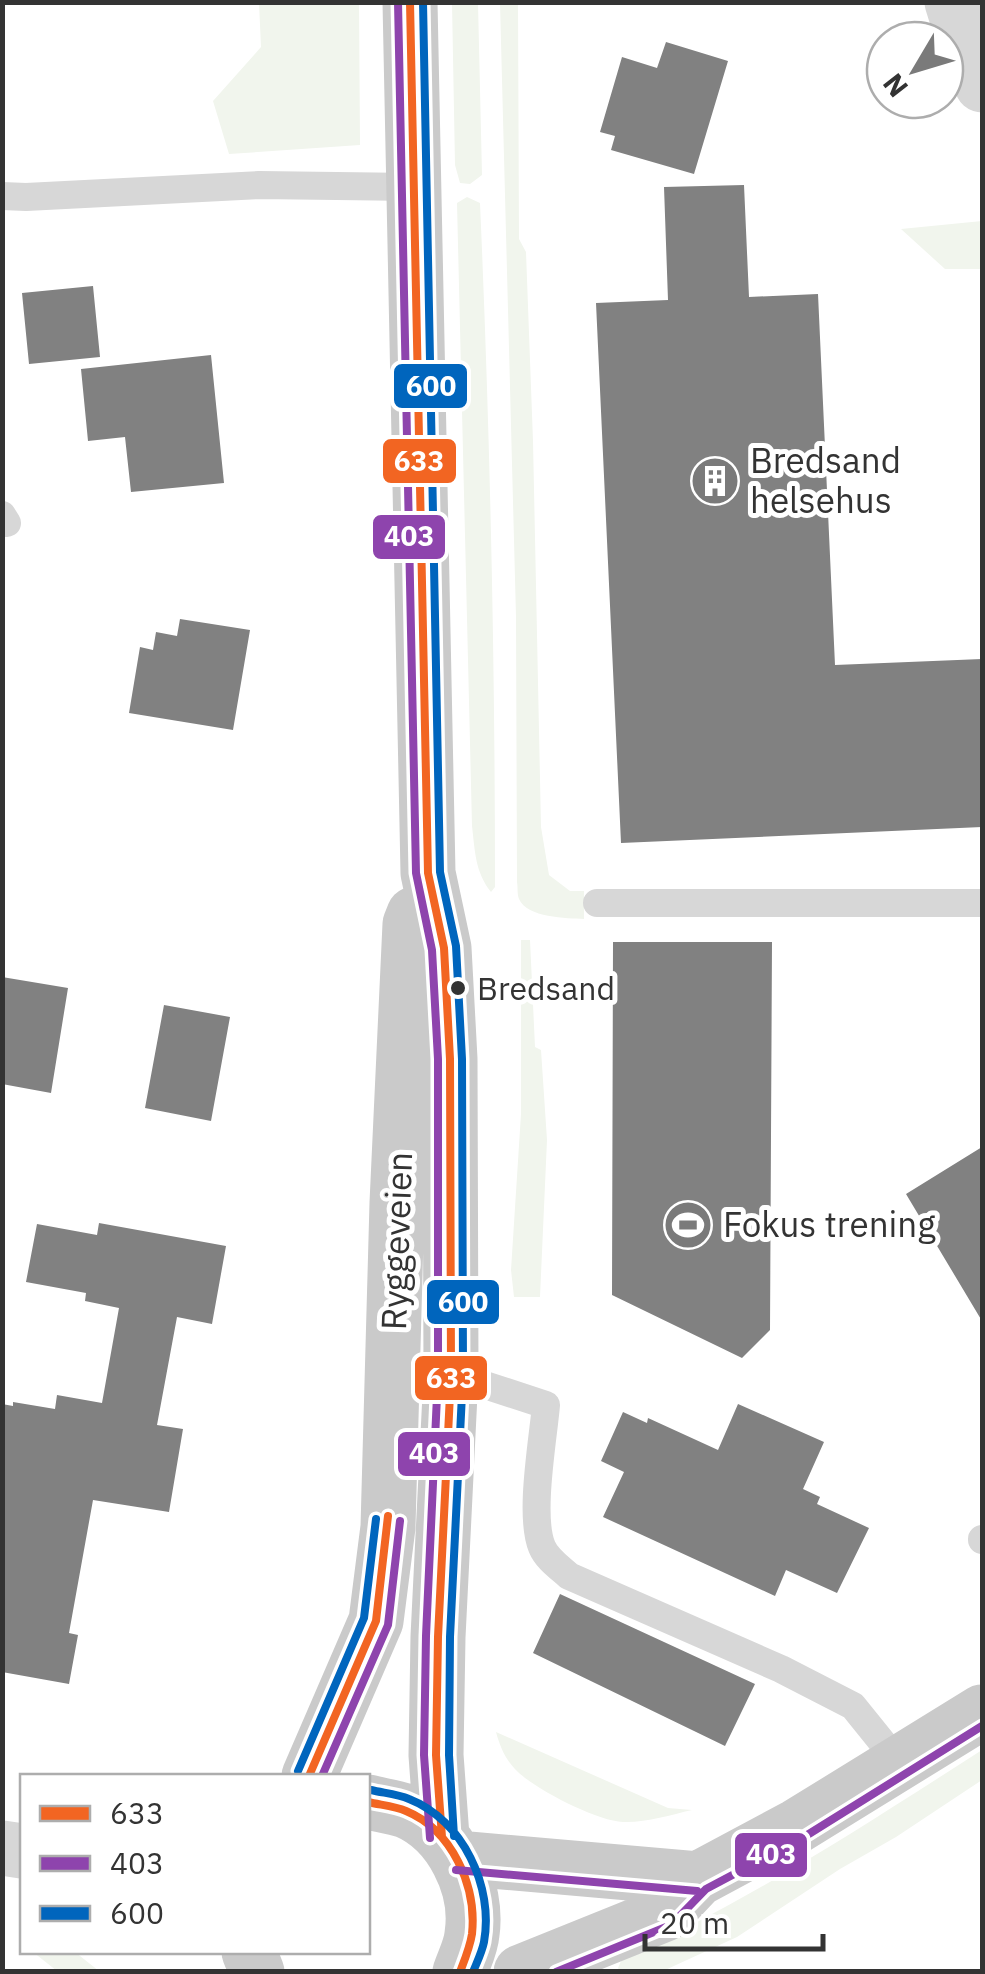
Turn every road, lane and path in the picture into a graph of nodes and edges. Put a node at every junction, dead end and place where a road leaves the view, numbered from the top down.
1 (410, 2) edge
2 (952, 2) edge
3 (982, 85) edge
4 (414, 187) junction
5 (2, 196) edge
6 (428, 873) junction
7 (597, 903) dead end
8 (982, 903) edge
9 (451, 1374) junction
10 (982, 1712) edge
11 (899, 1763) junction
12 (310, 1774) edge
13 (370, 1802) edge
14 (450, 1847) junction
15 (698, 1879) junction
16 (460, 1972) edge
17 (521, 1972) edge

1 - 4 main road, Ryggeveien
2 - 3 street
4 - 5 lane
4 - 6 main road, Ryggeveien
6 - 9 main road, Ryggeveien
6 - 12 main road, Ryggeveien
7 - 8 lane
9 - 11 lane
9 - 14 main road, Ryggeveien
10 - 11 main road
11 - 15 main road
13 - 14 main road
14 - 15 main road
14 - 16 main road, Ryggeveien
15 - 17 main road

